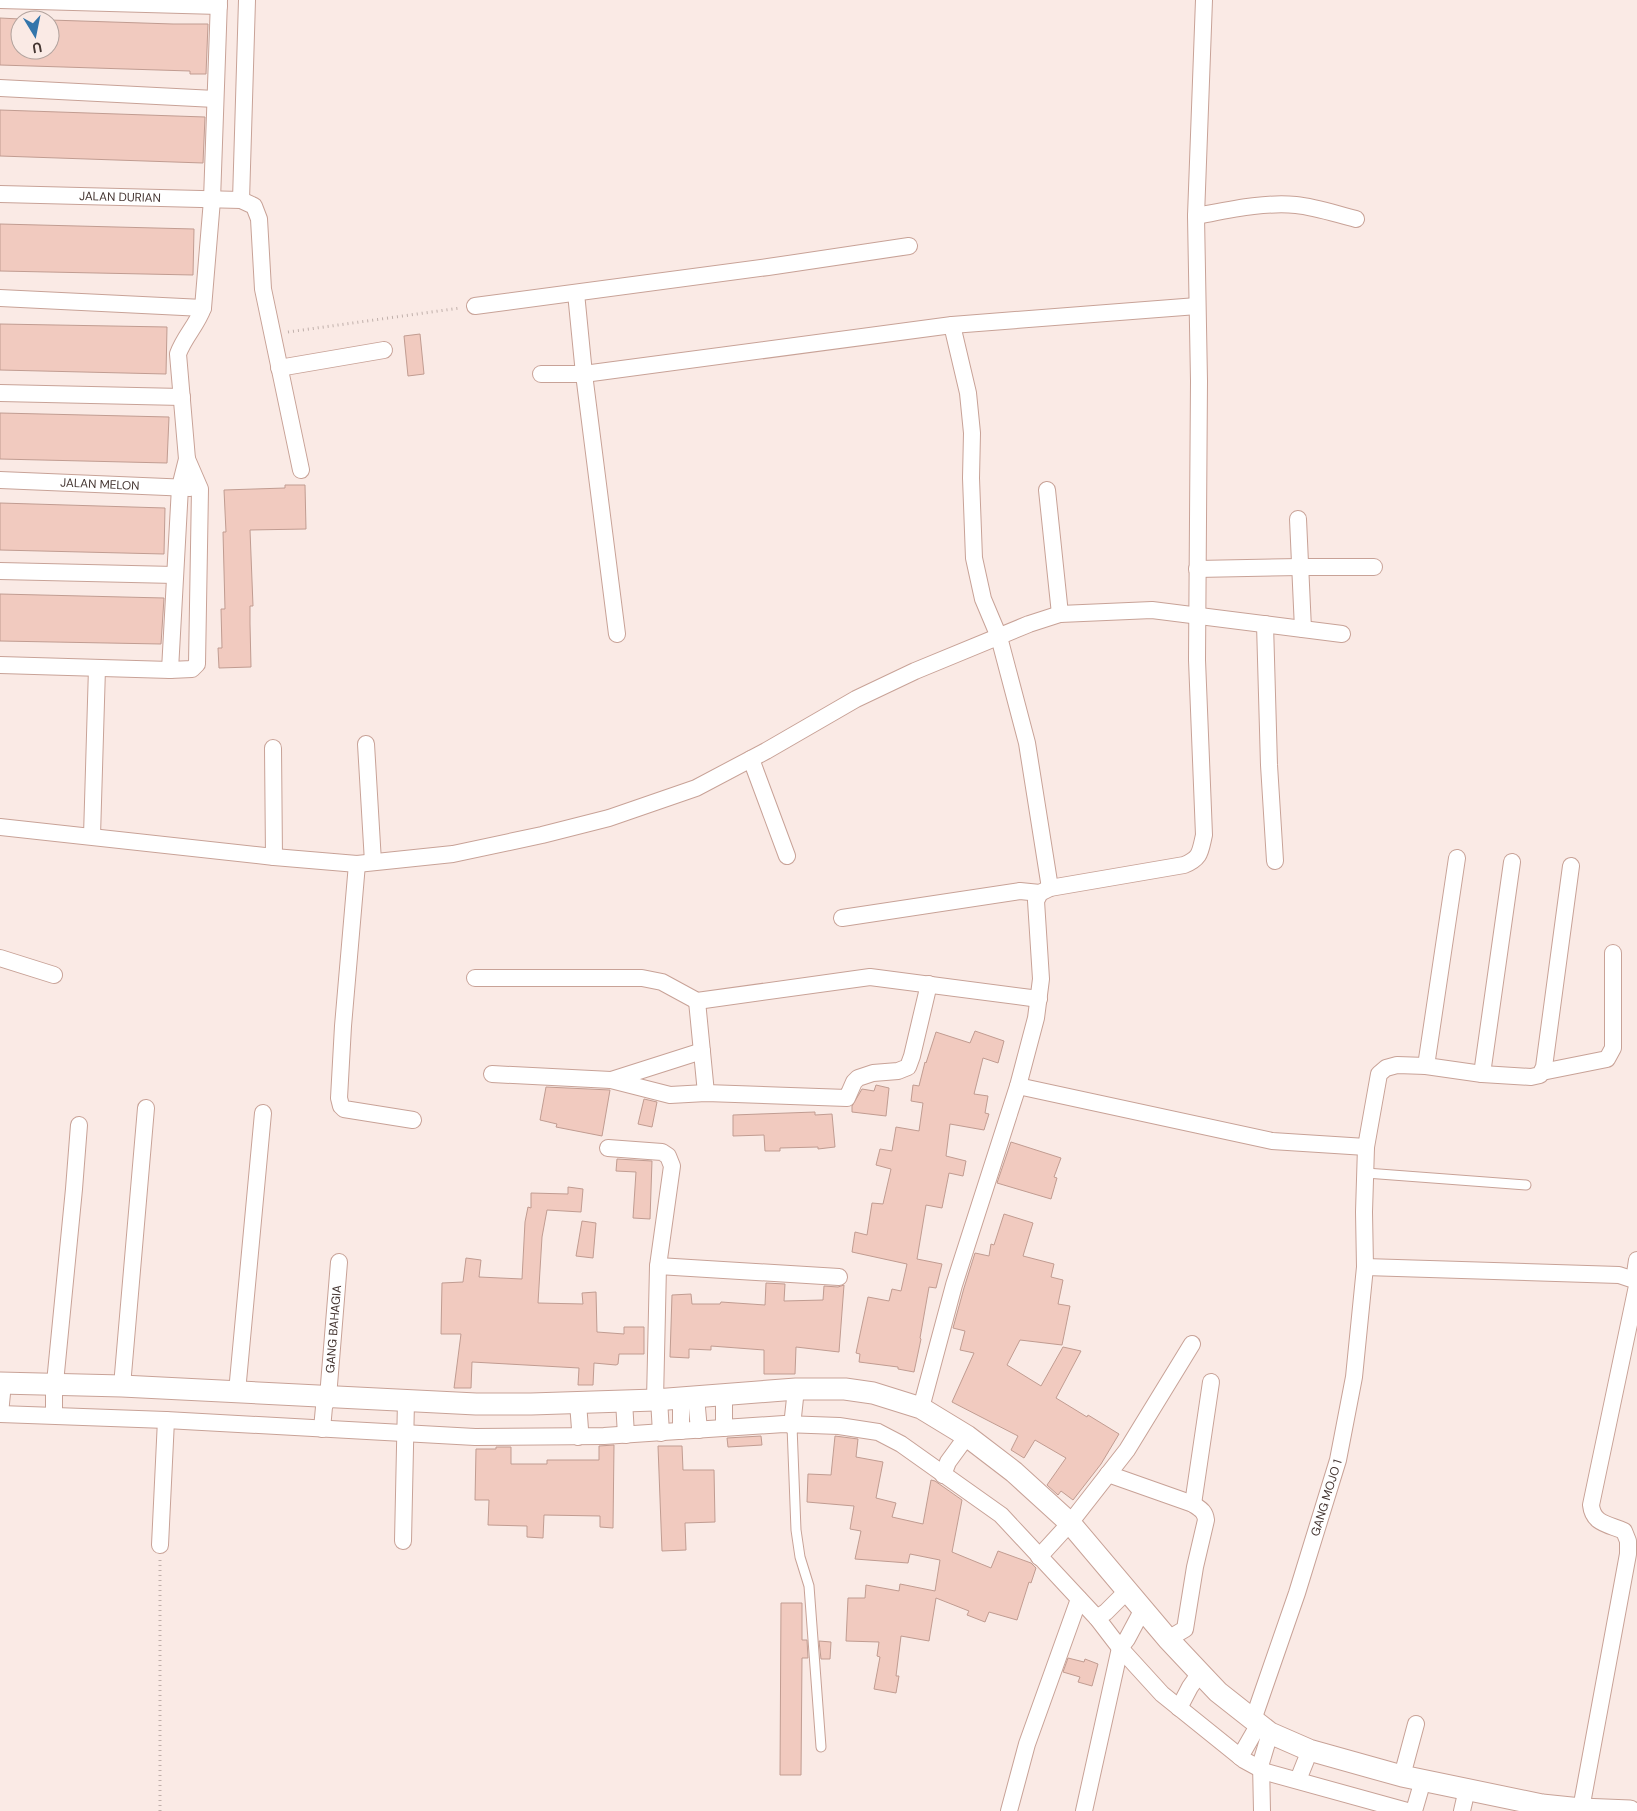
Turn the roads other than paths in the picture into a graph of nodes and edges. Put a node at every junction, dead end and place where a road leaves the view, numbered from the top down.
1 (0, 0) edge
2 (247, 0) edge
3 (1204, 0) edge
4 (219, 3) edge
5 (0, 88) edge
6 (215, 99) junction
7 (0, 194) edge
8 (212, 200) junction
9 (241, 200) junction
10 (1196, 216) junction
11 (1356, 219) dead end
12 (909, 246) dead end
13 (576, 293) junction
14 (0, 298) edge
15 (476, 306) road end
16 (1198, 306) junction
17 (203, 308) junction
18 (952, 325) junction
19 (384, 350) dead end
20 (279, 368) junction
21 (541, 374) dead end
22 (584, 374) junction
23 (0, 393) edge
24 (182, 397) junction
25 (187, 459) junction
26 (302, 470) dead end
27 (0, 480) edge
28 (180, 487) junction
29 (200, 489) junction
30 (1047, 490) dead end
31 (1298, 519) dead end
32 (1300, 567) junction
33 (1374, 567) dead end
34 (1197, 569) junction
35 (0, 571) edge
36 (175, 575) junction
37 (1060, 614) junction
38 (1197, 616) junction
39 (1265, 624) junction
40 (1304, 629) junction
41 (617, 634) dead end
42 (1342, 634) dead end
43 (999, 636) junction
44 (0, 665) edge
45 (97, 668) junction
46 (170, 670) junction
47 (366, 744) dead end
48 (273, 748) dead end
49 (751, 759) junction
50 (0, 826) edge
51 (92, 836) junction
52 (787, 856) dead end
53 (274, 857) junction
54 (1457, 858) dead end
55 (1276, 861) dead end
56 (1512, 862) dead end
57 (365, 863) junction
58 (1570, 866) dead end
59 (1045, 891) junction
60 (842, 918) dead end
61 (1613, 953) dead end
62 (0, 958) edge
63 (54, 975) dead end
64 (475, 978) dead end
65 (929, 984) junction
66 (1040, 999) junction
67 (697, 1000) junction
68 (702, 1051) junction
69 (1426, 1066) junction
70 (1542, 1072) junction
71 (492, 1074) dead end
72 (1482, 1074) junction
73 (611, 1080) junction
74 (1018, 1086) junction
75 (706, 1093) junction
76 (146, 1108) dead end
77 (263, 1113) dead end
78 (413, 1120) dead end
79 (79, 1125) dead end
80 (1366, 1146) junction
81 (608, 1148) dead end
82 (1366, 1173) junction
83 (1526, 1185) dead end
84 (1637, 1260) edge
85 (339, 1262) dead end
86 (658, 1266) junction
87 (1365, 1267) junction
88 (839, 1277) dead end
89 (1636, 1282) edge
90 (1192, 1344) dead end
91 (1211, 1382) dead end
92 (2, 1385) edge
93 (122, 1386) junction
94 (237, 1392) junction
95 (795, 1394) junction
96 (54, 1400) junction
97 (689, 1401) junction
98 (326, 1402) junction
99 (624, 1406) junction
100 (921, 1408) junction
101 (1, 1412) edge
102 (724, 1412) junction
103 (659, 1414) junction
104 (405, 1418) junction
105 (166, 1420) junction
106 (579, 1421) junction
107 (792, 1423) junction
108 (0, 1425) edge
109 (690, 1426) junction
110 (322, 1427) junction
111 (626, 1431) junction
112 (964, 1440) junction
113 (946, 1468) junction
114 (1108, 1474) junction
115 (1193, 1504) junction
116 (1066, 1527) junction
117 (403, 1541) dead end
118 (160, 1545) road end
119 (1044, 1553) junction
120 (1124, 1595) junction
121 (1079, 1599) junction
122 (1102, 1615) junction
123 (1140, 1615) junction
124 (1168, 1639) junction
125 (1123, 1644) junction
126 (1195, 1680) junction
127 (1180, 1705) junction
128 (1416, 1724) dead end
129 (1260, 1731) junction
130 (821, 1747) dead end
131 (1242, 1755) junction
132 (1303, 1766) junction
133 (1261, 1767) junction
134 (1402, 1776) junction
135 (1421, 1785) junction
136 (1465, 1801) edge
137 (1542, 1808) edge
138 (1581, 1809) junction
139 (1412, 1810) edge
140 (1009, 1811) edge
141 (1084, 1811) edge
142 (1262, 1811) edge
143 (1623, 1811) edge
144 (1630, 1811) edge

1 - 4 street
2 - 9 street
3 - 10 street
4 - 6 street
5 - 6 street
6 - 8 street
7 - 8 street, JALAN DURIAN
8 - 9 street, JALAN DURIAN
8 - 17 street
9 - 20 street
10 - 11 street
10 - 16 street
12 - 13 street
13 - 15 street
13 - 22 street
14 - 17 street
16 - 18 street
16 - 34 street
17 - 24 street
18 - 22 street
18 - 43 street
19 - 20 street
20 - 26 street
21 - 22 street
22 - 41 street
23 - 24 street
24 - 25 street
25 - 28 street
25 - 29 street
27 - 28 street, JALAN MELON
28 - 29 street, JALAN MELON
28 - 36 street
29 - 46 street
30 - 37 street
31 - 32 street
32 - 33 street
32 - 34 street
32 - 40 street
34 - 38 street
35 - 36 street
36 - 46 street
37 - 38 street
37 - 43 street
38 - 39 street
38 - 59 street
39 - 40 street
39 - 55 street
40 - 42 street
43 - 49 street
43 - 59 street
44 - 45 street
45 - 46 street
45 - 51 street
47 - 57 street
48 - 53 street
49 - 52 street
49 - 57 street
50 - 51 street
51 - 53 street
53 - 57 street
54 - 69 street
56 - 72 street
57 - 78 street
58 - 70 street
59 - 60 street
59 - 66 street
61 - 70 street, GANG MOJO 1
62 - 63 street
64 - 67 street
65 - 66 street
65 - 67 street
65 - 75 street
66 - 74 street
67 - 68 street
68 - 73 street
68 - 75 street
69 - 72 street, GANG MOJO 1
69 - 80 street, GANG MOJO 1
70 - 72 street, GANG MOJO 1
71 - 73 street
73 - 75 street
74 - 80 street
74 - 100 street
76 - 93 street
77 - 94 street
79 - 96 street
80 - 82 street, GANG MOJO 1
81 - 86 street
82 - 83 lane
82 - 87 street, GANG MOJO 1
84 - 89 street
85 - 98 street, GANG BAHAGIA
86 - 88 street
86 - 103 street
87 - 89 street
87 - 129 street, GANG MOJO 1
89 - 138 street
90 - 114 street
91 - 115 street
92 - 96 street
92 - 101 street
93 - 94 street
93 - 96 street
94 - 98 street
95 - 100 street
95 - 102 street
95 - 107 street
96 - 101 street
96 - 105 street
97 - 102 street
97 - 103 street
97 - 109 street
98 - 104 street
98 - 110 street, GANG BAHAGIA
99 - 103 street
99 - 106 street
99 - 111 street
100 - 112 street
101 - 108 lane
102 - 107 street
102 - 109 street
103 - 109 street
103 - 111 street
104 - 106 street
104 - 106 street
104 - 110 street
104 - 117 street
105 - 110 street
105 - 118 street
106 - 111 street
107 - 113 street
107 - 130 lane
112 - 113 street
112 - 116 street
113 - 119 street
114 - 115 street
114 - 116 street
115 - 124 street
116 - 119 street
116 - 120 street
119 - 121 street
120 - 122 street
120 - 123 street
121 - 122 street
121 - 140 street
122 - 125 street
123 - 124 street
123 - 125 street
124 - 126 street
125 - 127 street
125 - 141 street
126 - 127 street
126 - 129 street
127 - 131 street
128 - 134 street
129 - 131 street
129 - 132 street
129 - 133 street
131 - 133 street
132 - 133 street
132 - 134 street
132 - 139 street
133 - 142 street
134 - 135 street
135 - 136 street
135 - 139 street
136 - 137 street
137 - 138 street
138 - 143 street
143 - 144 street

